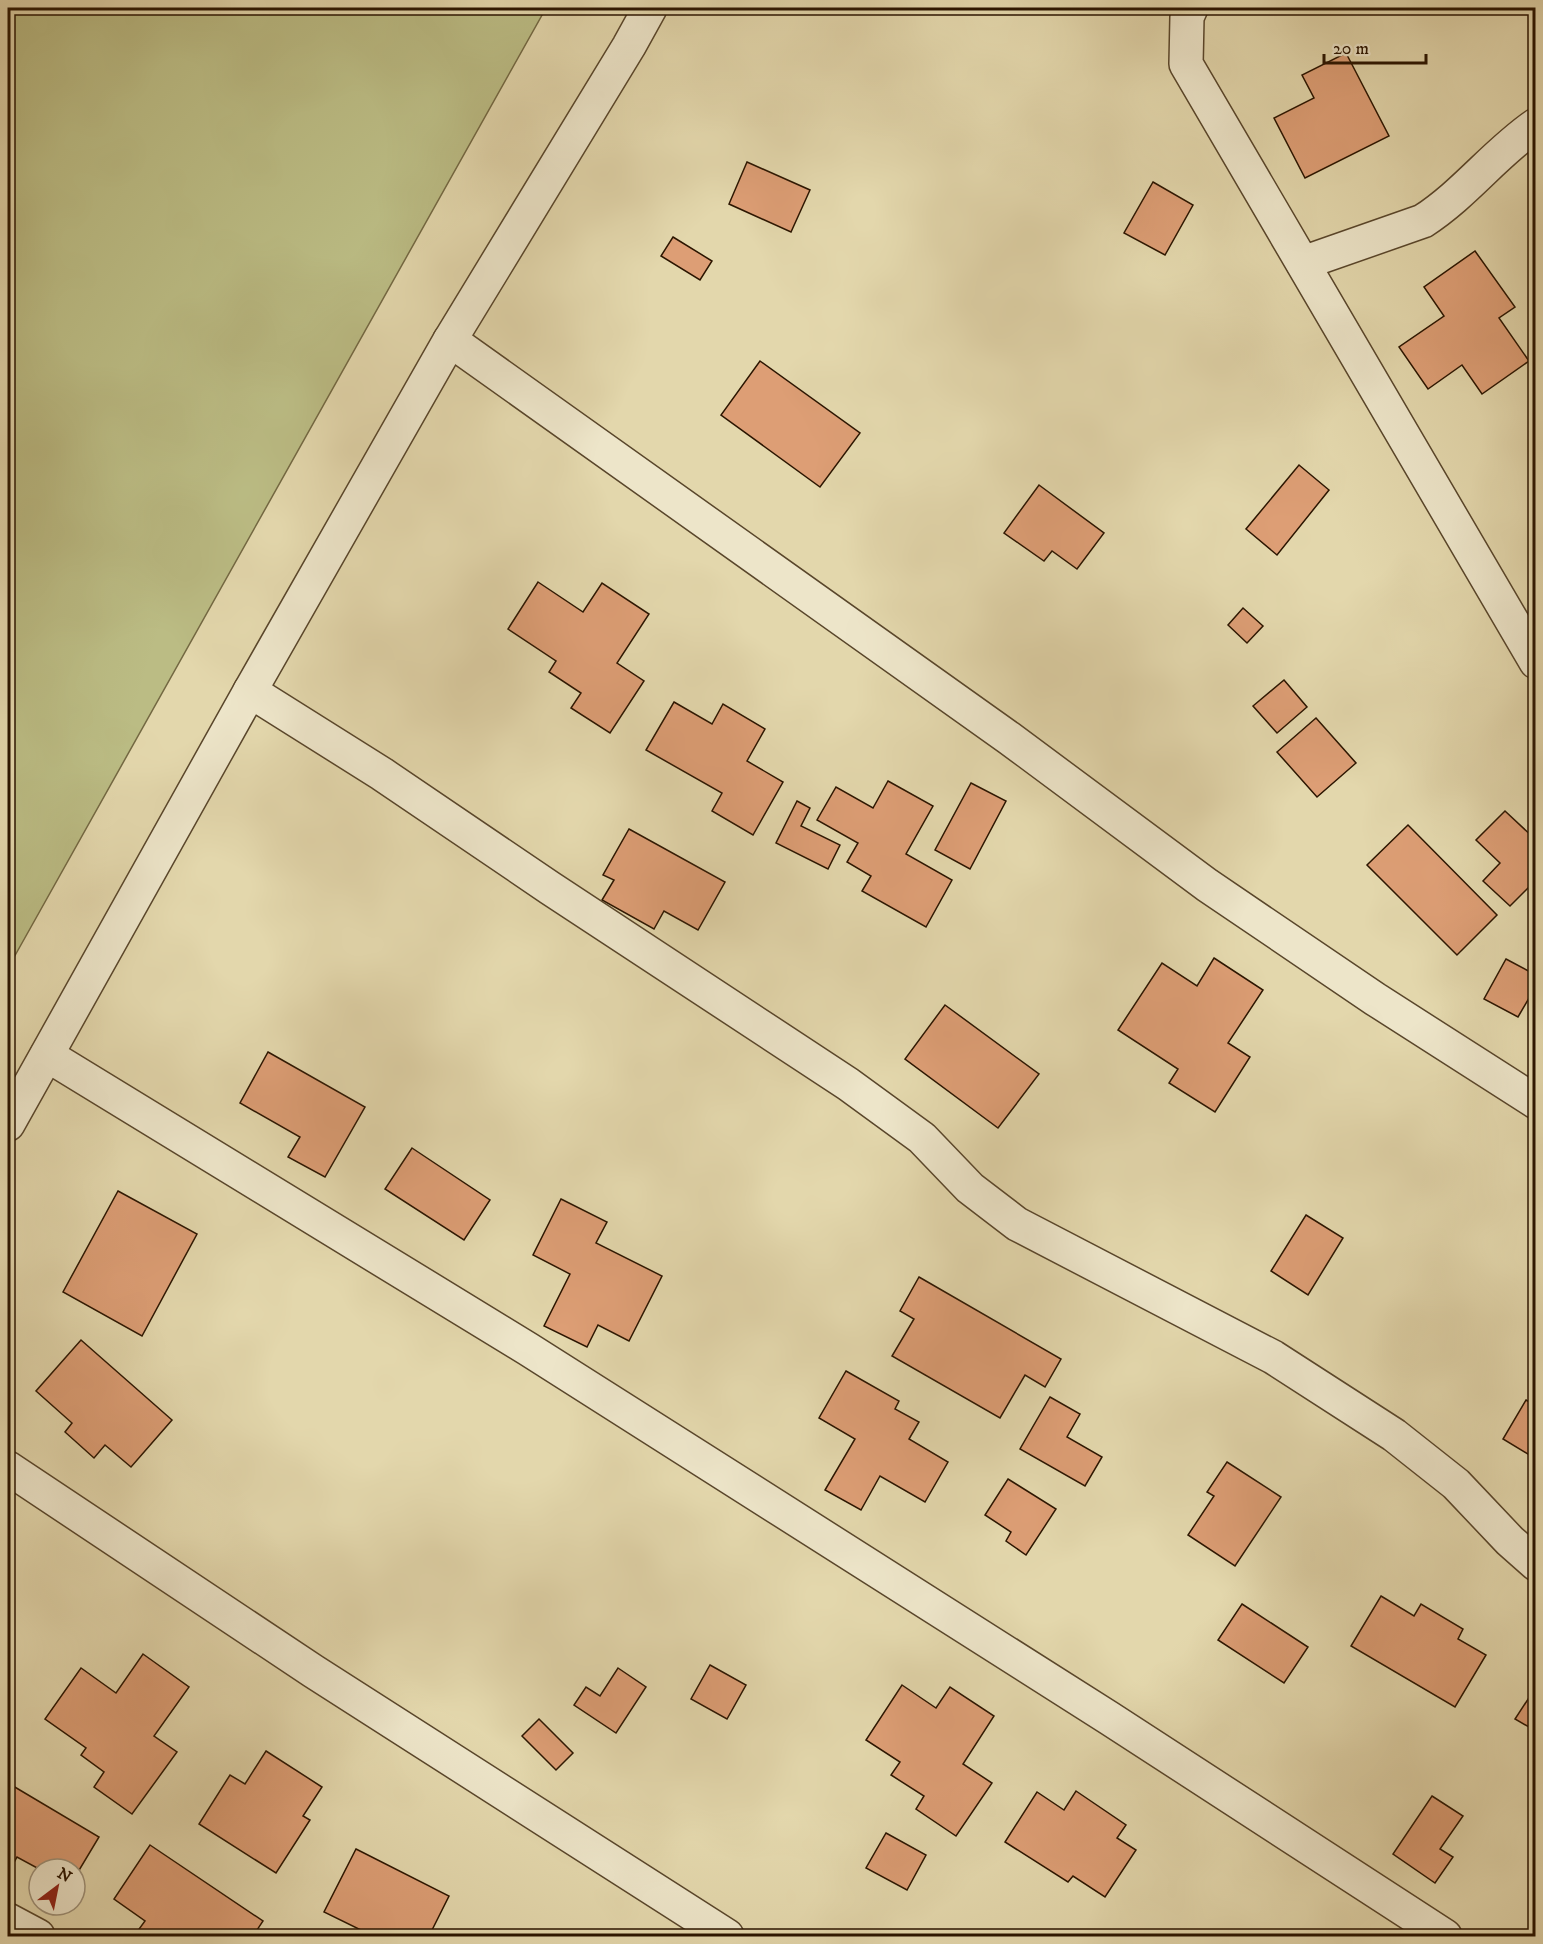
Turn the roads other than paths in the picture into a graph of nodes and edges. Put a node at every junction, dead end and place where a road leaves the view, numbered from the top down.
1 (650, 8) edge
2 (1191, 8) edge
3 (1536, 125) edge
4 (1303, 263) junction
5 (450, 340) junction
6 (1536, 662) edge
7 (250, 691) junction
8 (47, 1055) junction
9 (1536, 1102) edge
10 (8, 1124) edge
11 (8, 1468) edge
12 (1536, 1564) edge
13 (8, 1920) edge
14 (38, 1936) edge
15 (727, 1936) edge
16 (1445, 1936) edge

1 - 5 street
2 - 4 street
3 - 4 street
4 - 6 street
5 - 7 street
5 - 9 street
7 - 8 street
7 - 12 street
8 - 10 street
8 - 16 street
11 - 15 street
13 - 14 street

